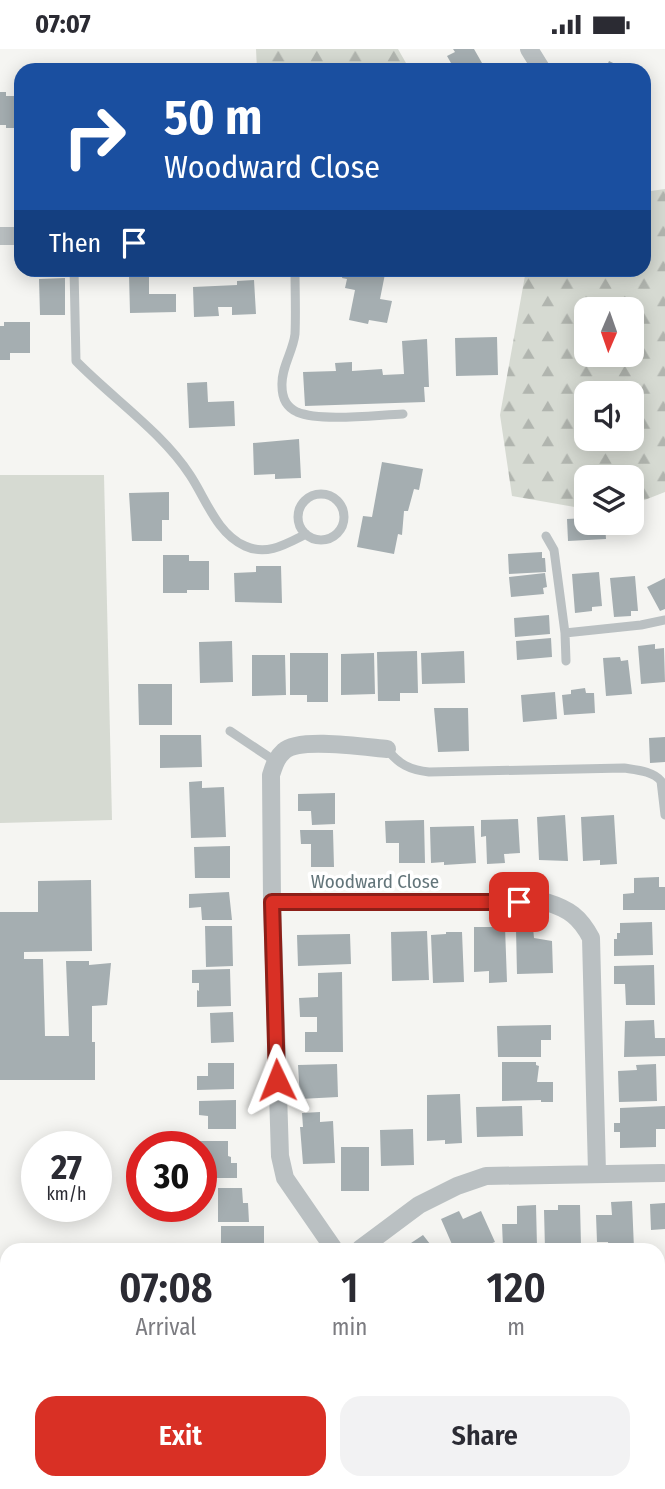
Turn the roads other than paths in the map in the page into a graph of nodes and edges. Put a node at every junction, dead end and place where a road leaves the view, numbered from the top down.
1 (74, 277) edge
2 (295, 277) edge
3 (403, 414) dead end
4 (306, 534) junction
5 (546, 536) dead end
6 (665, 620) edge
7 (565, 633) junction
8 (566, 661) dead end
9 (230, 731) dead end
10 (387, 749) joint
11 (275, 761) junction
12 (665, 815) edge
13 (272, 902) junction
14 (597, 1173) junction
15 (663, 1173) dead end
16 (330, 1243) edge
17 (368, 1243) edge

1 - 4 lane
2 - 3 lane
4 - 4 lane
5 - 7 lane
6 - 7 lane
7 - 8 lane
9 - 11 lane
10 - 11 street
10 - 12 lane
11 - 13 street
13 - 14 street, Woodward Close
13 - 16 street
14 - 15 street
14 - 17 street

